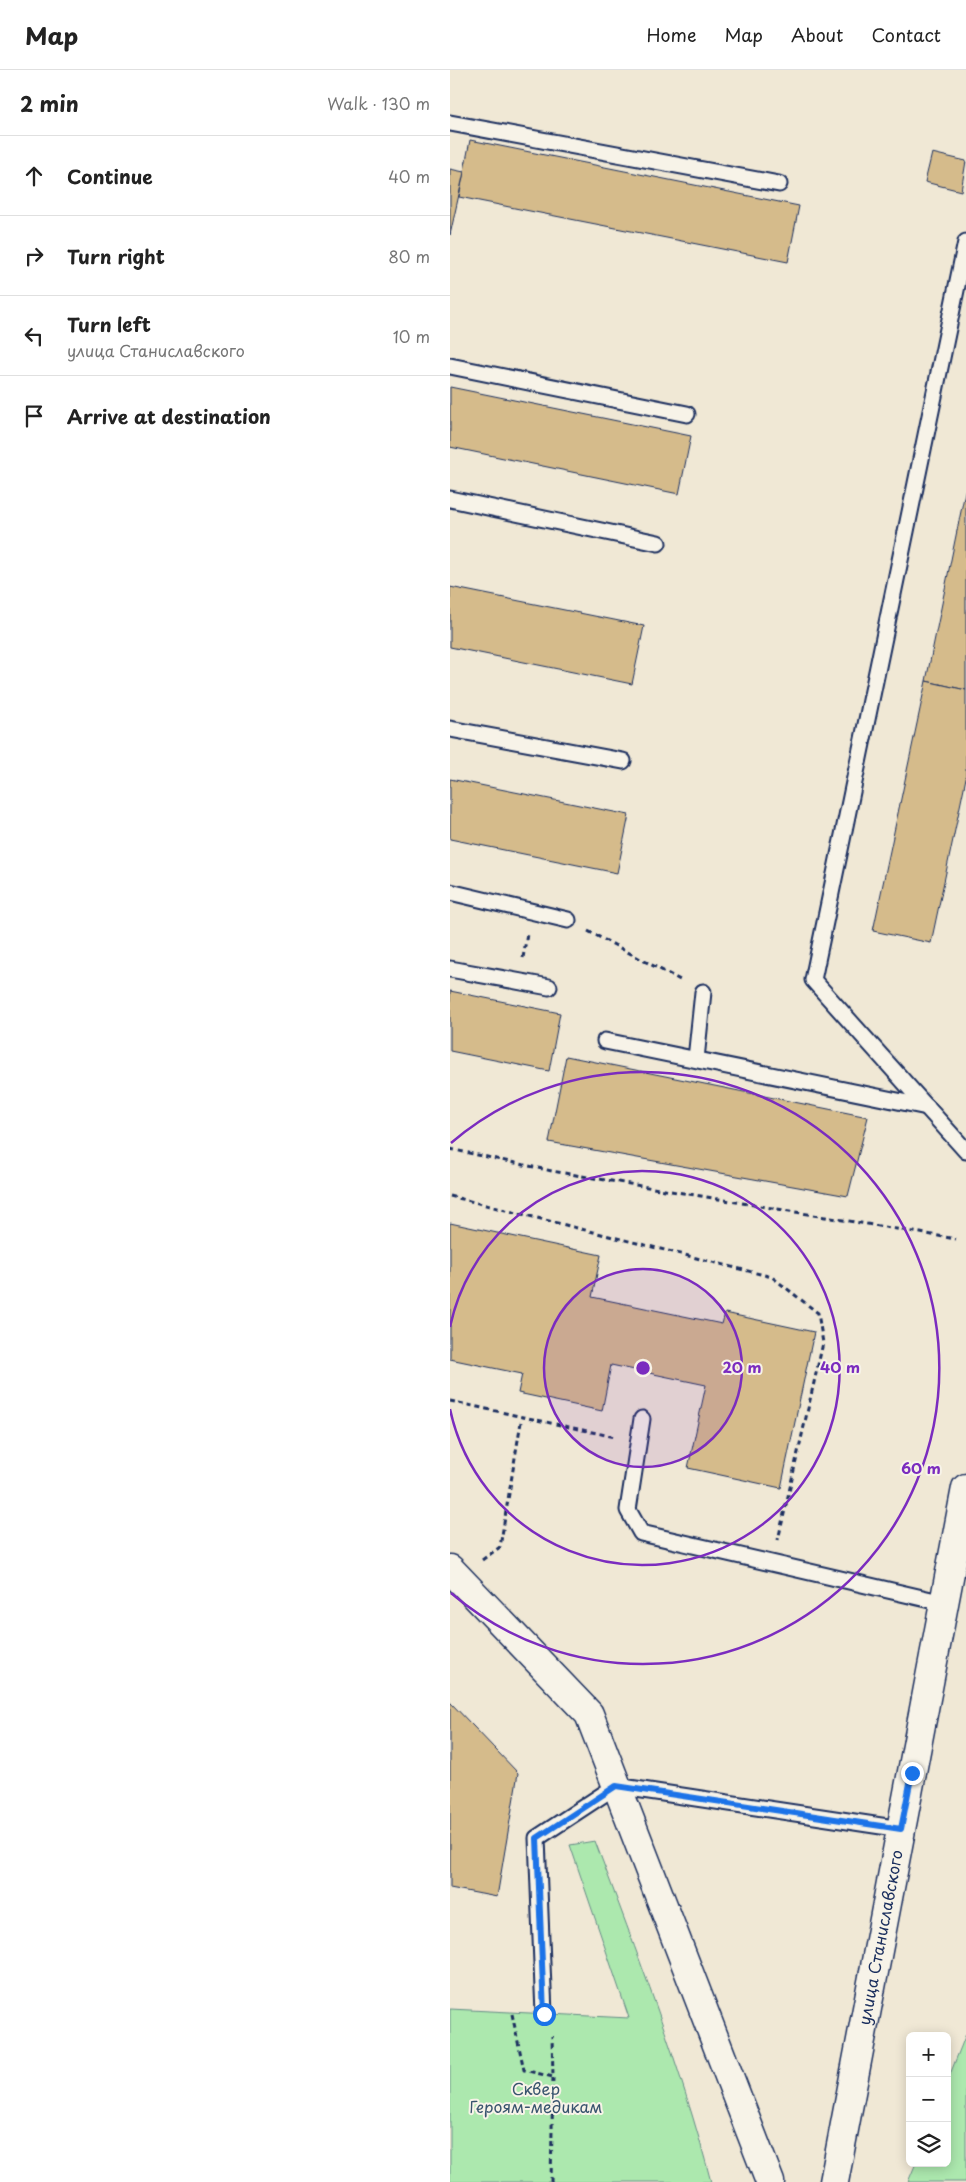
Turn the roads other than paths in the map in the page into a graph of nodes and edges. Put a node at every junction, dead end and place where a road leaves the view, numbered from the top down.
1 (450, 124) edge
2 (779, 184) dead end
3 (966, 242) edge
4 (450, 366) edge
5 (687, 414) dead end
6 (450, 499) edge
7 (658, 543) dead end
8 (450, 729) edge
9 (623, 761) dead end
10 (450, 892) edge
11 (568, 920) road end
12 (450, 969) edge
13 (548, 987) dead end
14 (703, 992) road end
15 (605, 1041) dead end
16 (696, 1059) junction
17 (927, 1107) junction
18 (966, 1151) edge
19 (642, 1419) dead end
20 (966, 1488) edge
21 (454, 1573) edge
22 (944, 1604) junction
23 (616, 1786) junction
24 (901, 1829) junction
25 (544, 2014) dead end
26 (770, 2182) edge
27 (834, 2182) edge

1 - 2 lane
3 - 17 lane
4 - 5 lane
6 - 7 lane
8 - 9 lane
10 - 11 lane
12 - 13 lane
14 - 16 lane
15 - 16 lane
16 - 17 lane
17 - 18 lane
19 - 22 lane
20 - 22 main road, улица Станиславского
21 - 23 main road
22 - 24 main road, улица Станиславского
23 - 24 lane
23 - 25 lane
23 - 26 main road
24 - 27 main road, улица Станиславского

